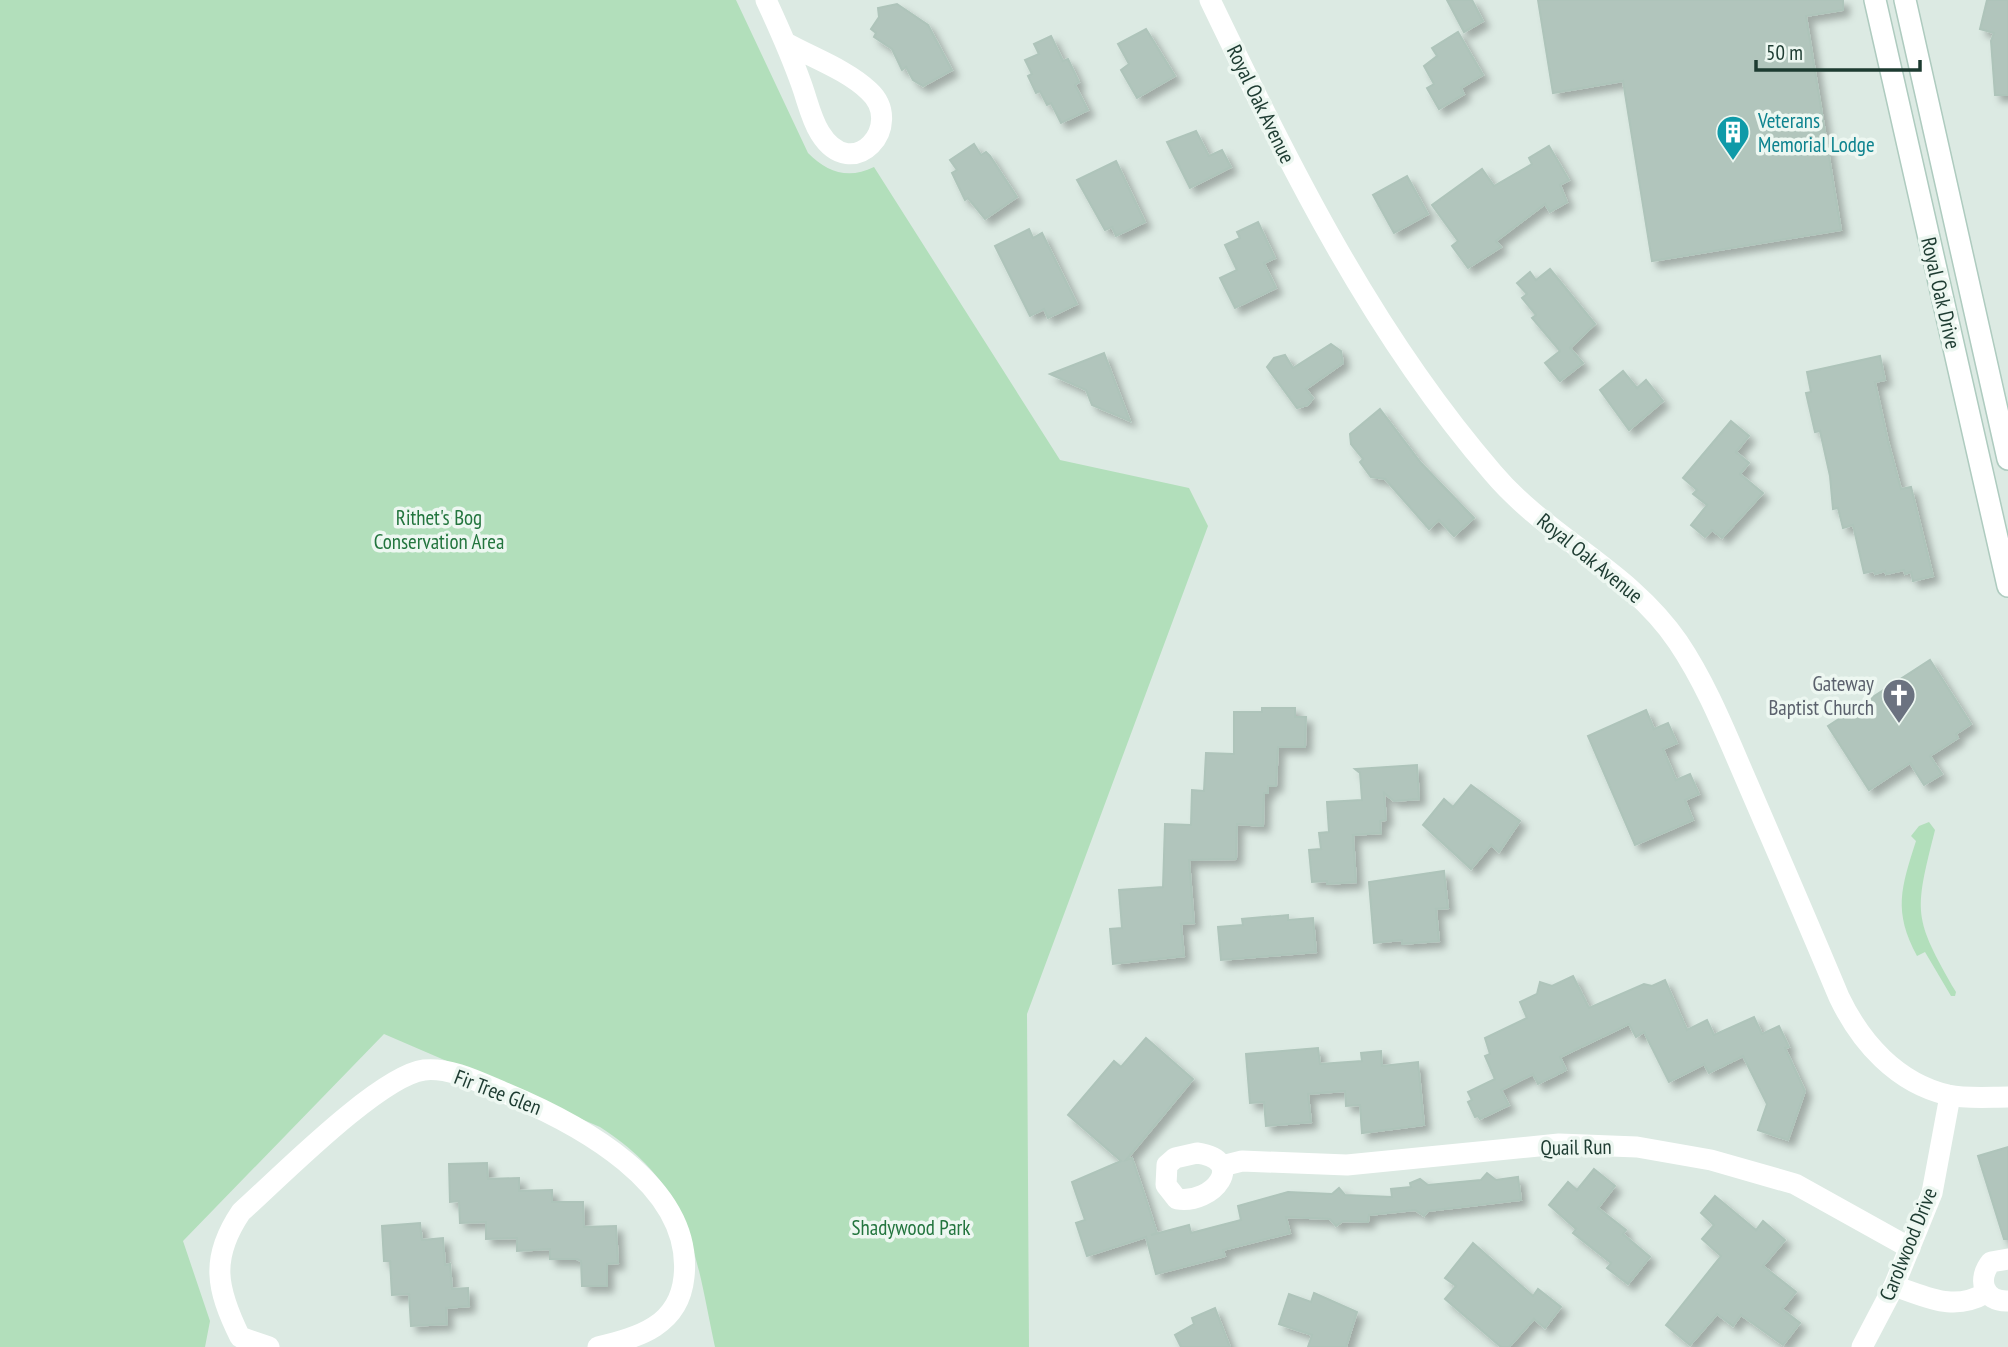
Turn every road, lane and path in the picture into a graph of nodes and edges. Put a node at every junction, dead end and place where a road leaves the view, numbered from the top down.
1 (766, 0) edge
2 (1210, 0) edge
3 (1875, 0) edge
4 (1905, 0) edge
5 (786, 43) junction
6 (2008, 459) edge
7 (2008, 586) edge
8 (1950, 1096) junction
9 (2008, 1097) edge
10 (1222, 1166) dead end
11 (1910, 1248) junction
12 (2008, 1259) edge
13 (1894, 1286) junction
14 (1986, 1293) junction
15 (2008, 1301) edge
16 (235, 1342) edge
17 (269, 1347) edge
18 (598, 1347) edge
19 (1862, 1347) edge

1 - 5 street
2 - 8 street, Royal Oak Avenue
3 - 7 street, Royal Oak Drive
4 - 6 street, Royal Oak Drive
5 - 5 street
8 - 9 street, Royal Oak Avenue
8 - 11 street, Carolwood Drive
10 - 11 street, Quail Run
11 - 13 street, Carolwood Drive
12 - 14 street
13 - 14 street
13 - 19 street, Carolwood Drive
14 - 15 street
16 - 17 street, Fir Tree Glen
16 - 18 street, Fir Tree Glen

